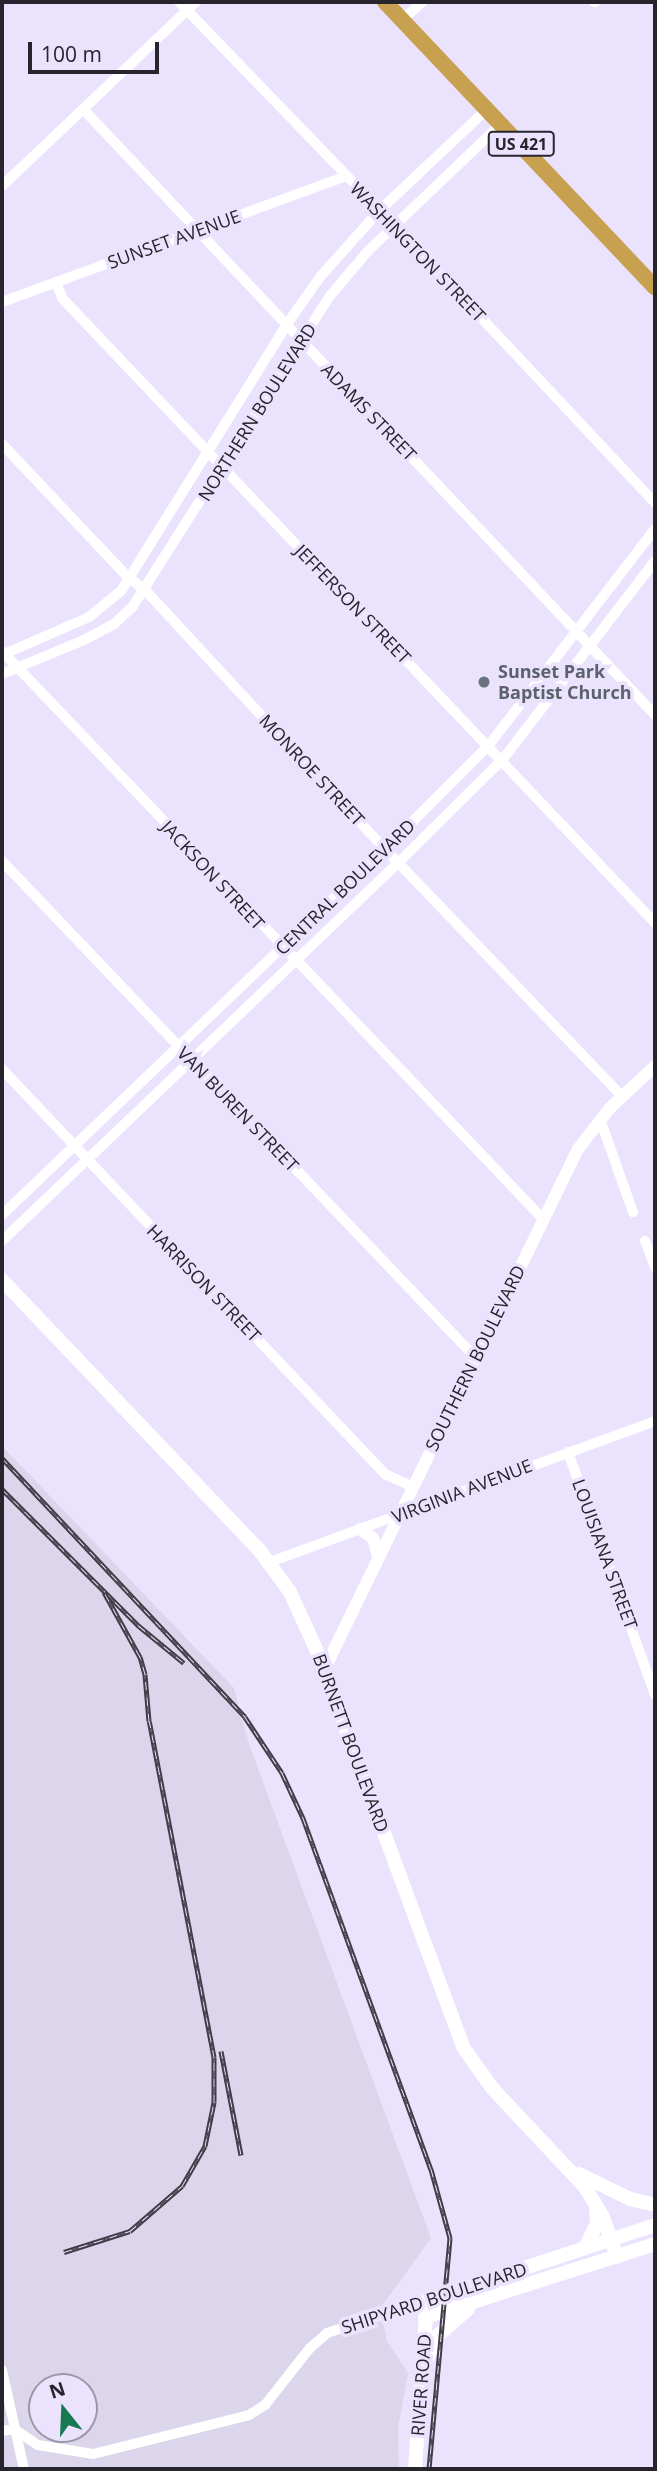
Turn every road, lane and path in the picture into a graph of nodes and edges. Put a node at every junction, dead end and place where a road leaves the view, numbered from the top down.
1 (179, 2) edge
2 (196, 2) edge
3 (385, 2) edge
4 (422, 2) edge
5 (187, 10) junction
6 (402, 20) junction
7 (82, 109) junction
8 (487, 109) junction
9 (501, 124) junction
10 (346, 176) junction
11 (2, 186) edge
12 (380, 210) junction
13 (394, 226) junction
14 (198, 231) junction
15 (56, 282) junction
16 (655, 288) edge
17 (2, 302) edge
18 (287, 324) junction
19 (301, 340) junction
20 (2, 443) edge
21 (209, 451) junction
22 (222, 467) junction
23 (655, 503) edge
24 (655, 529) edge
25 (655, 561) edge
26 (131, 578) junction
27 (145, 591) junction
28 (579, 631) junction
29 (591, 645) junction
30 (3, 653) edge
31 (18, 667) junction
32 (2, 674) edge
33 (655, 715) edge
34 (489, 746) junction
35 (503, 759) junction
36 (385, 849) junction
37 (2, 861) edge
38 (399, 862) junction
39 (655, 923) edge
40 (282, 948) junction
41 (295, 962) junction
42 (178, 1046) junction
43 (192, 1061) junction
44 (655, 1066) edge
45 (2, 1069) edge
46 (622, 1096) junction
47 (600, 1119) junction
48 (74, 1145) junction
49 (87, 1161) junction
50 (633, 1212) dead end
51 (2, 1215) edge
52 (543, 1219) junction
53 (2, 1241) edge
54 (645, 1241) dead end
55 (655, 1267) edge
56 (2, 1280) edge
57 (475, 1357) junction
58 (655, 1421) edge
59 (568, 1452) junction
60 (413, 1487) junction
61 (398, 1516) junction
62 (360, 1529) junction
63 (378, 1558) junction
64 (270, 1562) junction
65 (324, 1670) junction
66 (655, 1695) edge
67 (566, 2166) junction
68 (596, 2203) junction
69 (655, 2205) edge
70 (655, 2225) edge
71 (611, 2241) junction
72 (655, 2244) edge
73 (585, 2248) junction
74 (617, 2257) junction
75 (427, 2300) junction
76 (482, 2300) junction
77 (425, 2317) junction
78 (2, 2370) edge
79 (419, 2384) junction
80 (14, 2429) junction
81 (2, 2431) edge
82 (24, 2469) edge
83 (415, 2469) edge

1 - 5 street, WASHINGTON STREET
2 - 5 street
3 - 6 highway, US 421
4 - 6 street
5 - 7 street
5 - 10 street, WASHINGTON STREET
6 - 8 highway, US 421
7 - 11 street
7 - 14 street, ADAMS STREET
8 - 9 highway, US 421
8 - 12 street, NORTHERN BOULEVARD
9 - 13 street, NORTHERN BOULEVARD
9 - 16 highway, US 421
10 - 12 street, WASHINGTON STREET
10 - 14 street, SUNSET AVENUE
12 - 13 street, WASHINGTON STREET
12 - 18 street, NORTHERN BOULEVARD
13 - 19 street, NORTHERN BOULEVARD
13 - 23 street, WASHINGTON STREET
14 - 15 street, SUNSET AVENUE
14 - 18 street, ADAMS STREET
15 - 17 street, SUNSET AVENUE
15 - 21 street, JEFFERSON STREET
18 - 19 street, ADAMS STREET
18 - 21 street, NORTHERN BOULEVARD
19 - 22 street, NORTHERN BOULEVARD
19 - 28 street, ADAMS STREET
20 - 26 street, MONROE STREET
21 - 22 street, JEFFERSON STREET
21 - 26 street, NORTHERN BOULEVARD
22 - 27 street, NORTHERN BOULEVARD
22 - 34 street, JEFFERSON STREET
24 - 28 street, CENTRAL BOULEVARD
25 - 29 street, CENTRAL BOULEVARD
26 - 27 street, MONROE STREET
26 - 30 street, NORTHERN BOULEVARD
27 - 31 street, NORTHERN BOULEVARD
27 - 36 street, MONROE STREET
28 - 29 street, ADAMS STREET
28 - 34 street, CENTRAL BOULEVARD
29 - 33 street, ADAMS STREET
29 - 35 street, CENTRAL BOULEVARD
30 - 31 street, JACKSON STREET
31 - 32 street, NORTHERN BOULEVARD
31 - 40 street, JACKSON STREET
34 - 35 street, JEFFERSON STREET
34 - 36 street, CENTRAL BOULEVARD
35 - 38 street, CENTRAL BOULEVARD
35 - 39 street, JEFFERSON STREET
36 - 38 street, MONROE STREET
36 - 40 street, CENTRAL BOULEVARD
37 - 42 street, VAN BUREN STREET
38 - 41 street, CENTRAL BOULEVARD
38 - 46 street, MONROE STREET
40 - 41 street, JACKSON STREET
40 - 42 street, CENTRAL BOULEVARD
41 - 43 street, CENTRAL BOULEVARD
41 - 52 street, JACKSON STREET
42 - 43 street, VAN BUREN STREET
42 - 48 street, CENTRAL BOULEVARD
43 - 49 street, CENTRAL BOULEVARD
43 - 57 street, VAN BUREN STREET
44 - 46 street, SOUTHERN BOULEVARD
45 - 48 street, HARRISON STREET
46 - 47 street, SOUTHERN BOULEVARD
47 - 50 street
47 - 52 street, SOUTHERN BOULEVARD
48 - 49 street, HARRISON STREET
48 - 51 street, CENTRAL BOULEVARD
49 - 53 street, CENTRAL BOULEVARD
49 - 60 street, HARRISON STREET
52 - 57 street, SOUTHERN BOULEVARD
54 - 55 street
56 - 64 main road, BURNETT BOULEVARD
57 - 60 street, SOUTHERN BOULEVARD
58 - 59 street, VIRGINIA AVENUE
59 - 61 street, VIRGINIA AVENUE
59 - 66 street, LOUISIANA STREET
60 - 61 street, SOUTHERN BOULEVARD
61 - 62 street, VIRGINIA AVENUE
61 - 63 street, SOUTHERN BOULEVARD
62 - 63 street
62 - 64 street, VIRGINIA AVENUE
63 - 65 street, SOUTHERN BOULEVARD
64 - 65 main road, BURNETT BOULEVARD
65 - 67 main road, BURNETT BOULEVARD
67 - 68 main road, BURNETT BOULEVARD
67 - 69 main road
68 - 71 main road, BURNETT BOULEVARD
68 - 73 main road
70 - 71 main road, SHIPYARD BOULEVARD
71 - 73 main road, SHIPYARD BOULEVARD
71 - 74 main road, BURNETT BOULEVARD
72 - 74 main road, SHIPYARD BOULEVARD
73 - 75 main road, SHIPYARD BOULEVARD
74 - 76 main road, SHIPYARD BOULEVARD
75 - 77 main road, RIVER ROAD
75 - 80 street, SHIPYARD BOULEVARD
76 - 77 main road, SHIPYARD BOULEVARD
76 - 79 main road
77 - 79 main road, RIVER ROAD
78 - 80 street
79 - 83 main road, RIVER ROAD
80 - 81 street
80 - 82 street

